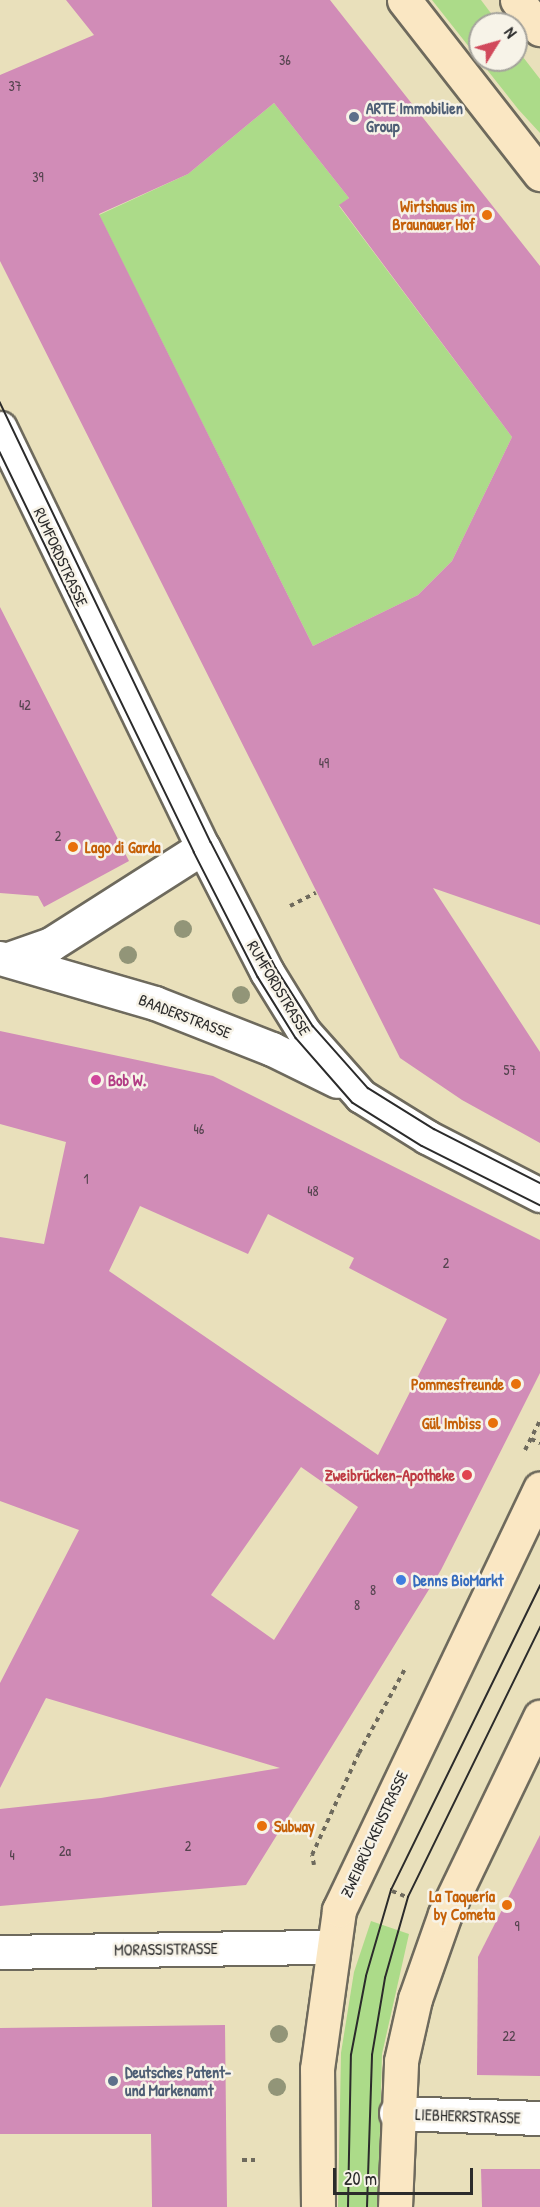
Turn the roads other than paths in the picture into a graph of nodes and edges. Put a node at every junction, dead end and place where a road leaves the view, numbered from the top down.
1 (404, 0) edge
2 (517, 0) edge
3 (540, 29) edge
4 (540, 174) edge
5 (0, 428) edge
6 (203, 847) junction
7 (4, 958) edge
8 (361, 1096) junction
9 (540, 1194) edge
10 (540, 1488) edge
11 (540, 1717) edge
12 (332, 1947) junction
13 (0, 1952) edge
14 (396, 2113) junction
15 (540, 2118) edge
16 (318, 2207) edge
17 (395, 2207) edge

1 - 4 main road
2 - 3 main road
5 - 6 street, RUMFORDSTRASSE
6 - 7 street
6 - 8 street, RUMFORDSTRASSE
7 - 8 street, BAADERSTRASSE
8 - 9 street, RUMFORDSTRASSE
10 - 12 main road, ZWEIBRÜCKENSTRASSE
11 - 14 main road
12 - 13 street, MORASSISTRASSE
12 - 16 main road, ZWEIBRÜCKENSTRASSE
14 - 15 street, LIEBHERRSTRASSE
14 - 17 main road

